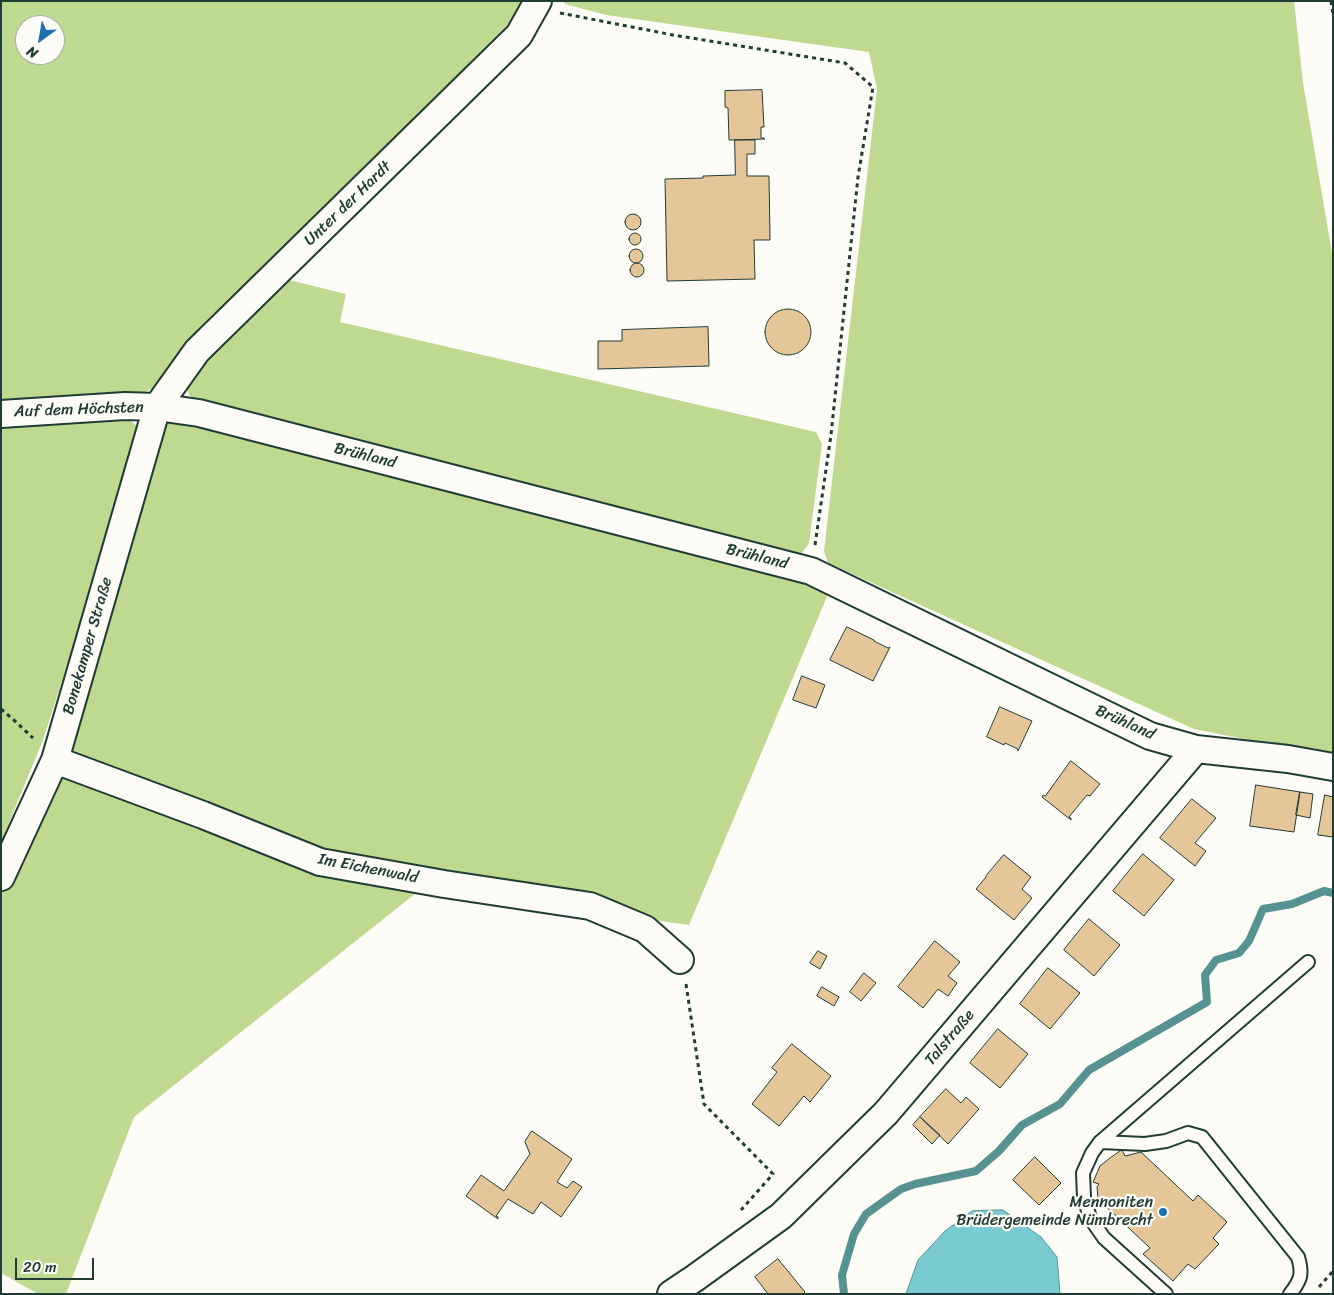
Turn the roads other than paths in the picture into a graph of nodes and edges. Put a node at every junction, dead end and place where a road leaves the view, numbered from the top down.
1 (536, 5) edge
2 (157, 408) junction
3 (1, 414) edge
4 (1196, 749) junction
5 (55, 760) junction
6 (1333, 767) edge
7 (1, 877) edge
8 (680, 960) road end
9 (1308, 962) dead end
10 (1100, 1142) junction
11 (671, 1294) edge
12 (1166, 1294) edge
13 (1290, 1294) edge

1 - 2 street, Unter der Hardt
2 - 3 street, Auf dem Höchsten
2 - 4 street, Brühland
2 - 5 street, Bonekamper Straße
4 - 6 street, Brühland
4 - 11 street, Talstraße
5 - 7 street, Bonekamper Straße
5 - 8 street, Im Eichenwald
9 - 10 lane
10 - 12 lane
10 - 13 lane

